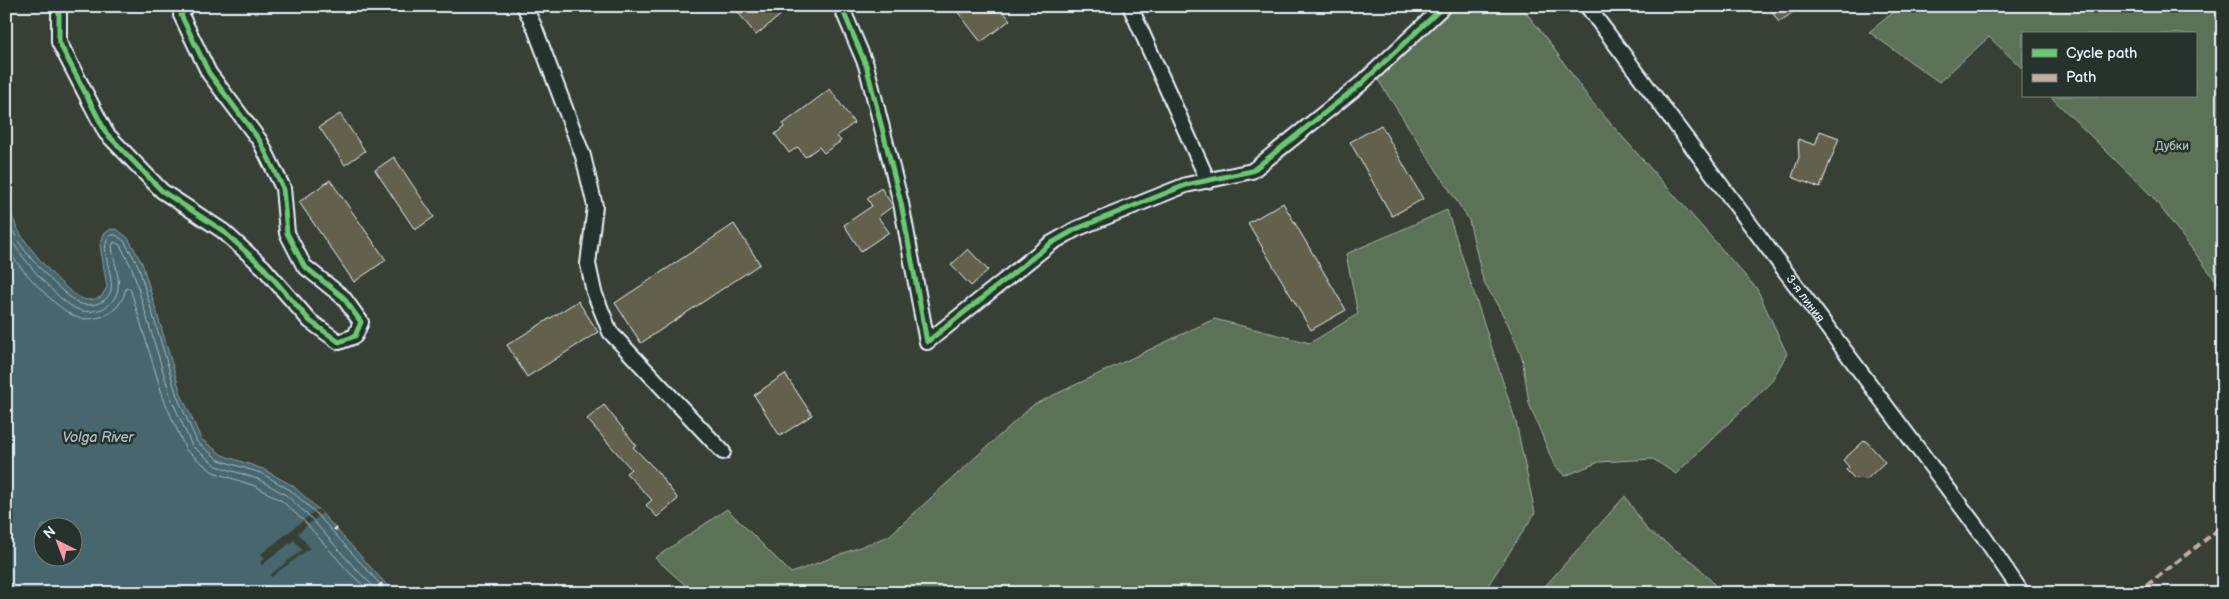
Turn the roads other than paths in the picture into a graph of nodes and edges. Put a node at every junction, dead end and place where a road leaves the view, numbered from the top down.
1 (59, 6) edge
2 (186, 6) edge
3 (524, 6) edge
4 (841, 6) edge
5 (1130, 6) edge
6 (1444, 6) edge
7 (1587, 6) edge
8 (1208, 181) junction
9 (723, 452) dead end
10 (2022, 593) edge

1 - 2 street
3 - 9 street
4 - 8 street
5 - 8 street
6 - 8 street
7 - 10 street, 3-я линия

